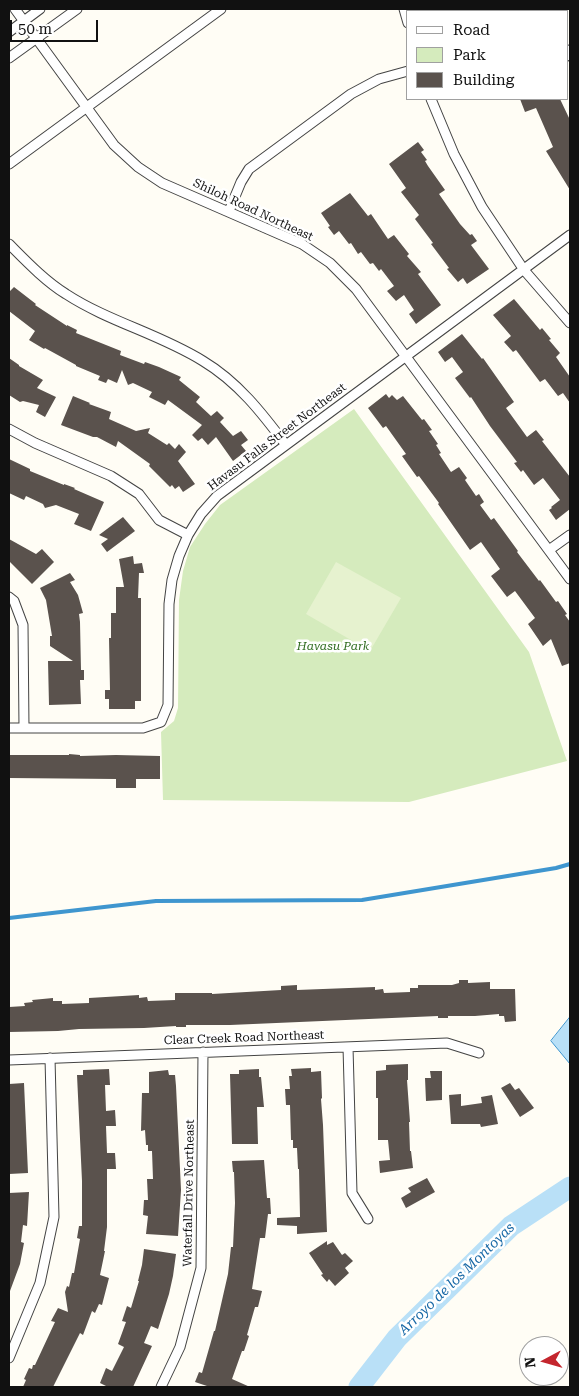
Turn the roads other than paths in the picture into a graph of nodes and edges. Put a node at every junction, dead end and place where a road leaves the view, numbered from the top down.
1 (15, 9) edge
2 (40, 9) edge
3 (77, 9) edge
4 (221, 9) edge
5 (23, 21) junction
6 (9, 32) edge
7 (36, 38) junction
8 (9, 58) edge
9 (406, 72) edge
10 (431, 100) edge
11 (87, 107) junction
12 (9, 164) edge
13 (229, 211) junction
14 (570, 235) edge
15 (9, 244) edge
16 (524, 270) junction
17 (570, 323) edge
18 (406, 356) junction
19 (9, 429) edge
20 (286, 445) junction
21 (188, 535) junction
22 (570, 535) edge
23 (549, 550) junction
24 (570, 579) edge
25 (9, 597) edge
26 (9, 728) edge
27 (24, 728) junction
28 (348, 1047) junction
29 (203, 1052) junction
30 (479, 1053) dead end
31 (50, 1058) junction
32 (9, 1060) edge
33 (368, 1219) dead end
34 (9, 1358) edge
35 (161, 1387) edge

1 - 5 street, Shiloh Road Northeast
2 - 5 street
3 - 7 street
4 - 11 street
5 - 6 street
5 - 7 street, Shiloh Road Northeast
7 - 8 street
7 - 11 street, Shiloh Road Northeast
9 - 13 street
10 - 16 street
11 - 12 street
11 - 13 street, Shiloh Road Northeast
13 - 18 street, Shiloh Road Northeast
14 - 16 street, Havasu Falls Street Northeast
15 - 20 street
16 - 17 street
16 - 18 street, Havasu Falls Street Northeast
18 - 20 street, Havasu Falls Street Northeast
18 - 23 street, Shiloh Road Northeast
19 - 21 street
20 - 21 street, Havasu Falls Street Northeast
21 - 27 street, Havasu Falls Street Northeast
22 - 23 street
23 - 24 street, Shiloh Road Northeast
25 - 27 street
26 - 27 street, Havasu Falls Street Northeast
28 - 29 street, Clear Creek Road Northeast
28 - 30 street, Clear Creek Road Northeast
28 - 33 street
29 - 31 street, Clear Creek Road Northeast
29 - 35 street, Waterfall Drive Northeast
31 - 32 street, Clear Creek Road Northeast
31 - 34 street

